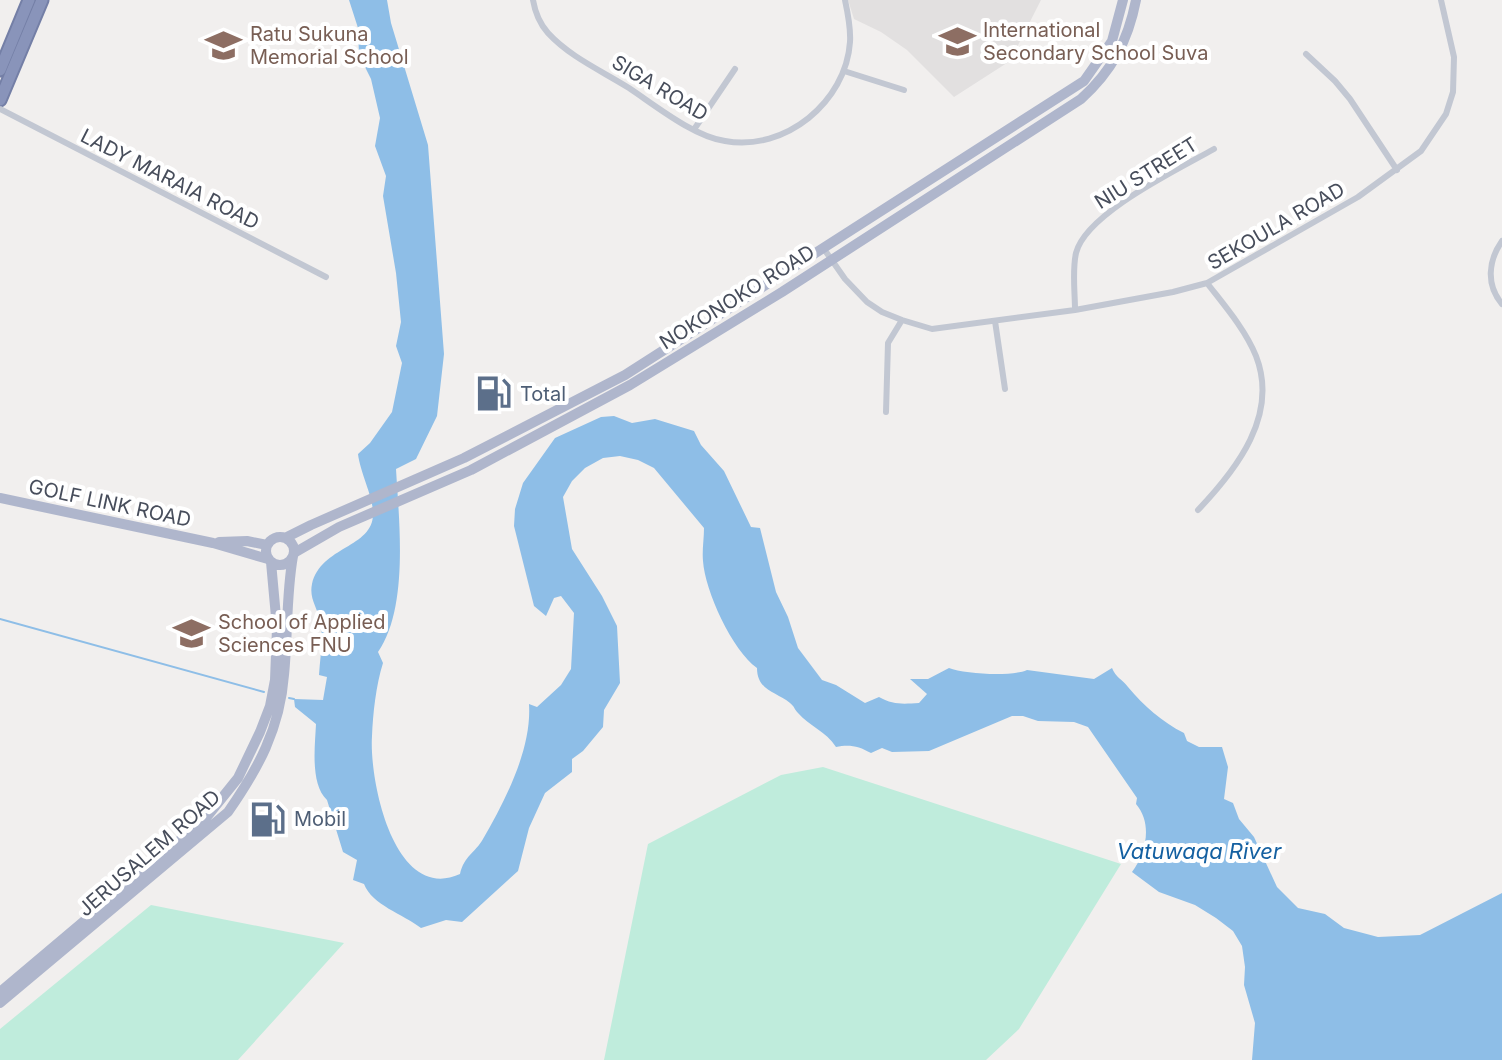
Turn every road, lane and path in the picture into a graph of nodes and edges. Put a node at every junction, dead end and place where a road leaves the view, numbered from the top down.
1 (29, 0) edge
2 (42, 0) edge
3 (533, 0) edge
4 (845, 0) edge
5 (1123, 0) edge
6 (1136, 0) edge
7 (1441, 0) edge
8 (3, 53) edge
9 (1306, 54) dead end
10 (735, 69) dead end
11 (0, 70) edge
12 (844, 71) junction
13 (904, 90) dead end
14 (0, 100) edge
15 (0, 109) edge
16 (695, 128) junction
17 (1214, 149) dead end
18 (1397, 170) junction
19 (1502, 241) edge
20 (828, 254) junction
21 (326, 277) dead end
22 (1207, 283) junction
23 (1502, 304) edge
24 (1075, 310) junction
25 (902, 320) junction
26 (995, 321) junction
27 (1005, 389) dead end
28 (594, 398) junction
29 (886, 412) dead end
30 (0, 498) edge
31 (1198, 510) dead end
32 (285, 538) junction
33 (213, 543) junction
34 (267, 545) junction
35 (294, 555) junction
36 (270, 561) junction
37 (0, 992) edge
38 (0, 1003) edge

1 - 8 highway
2 - 14 highway
3 - 16 street, SIGA ROAD
4 - 12 street, SIGA ROAD
5 - 20 main road, NOKONOKO ROAD
6 - 20 main road, NOKONOKO ROAD
7 - 18 street, SEKOULA ROAD
8 - 11 highway
9 - 18 street
10 - 16 street
12 - 13 street
12 - 16 street, SIGA ROAD
15 - 21 street, LADY MARAIA ROAD
17 - 24 street, NIU STREET
18 - 22 street, SEKOULA ROAD
19 - 23 street
20 - 25 street, SEKOULA ROAD
20 - 28 main road, NOKONOKO ROAD
22 - 24 street, SEKOULA ROAD
22 - 31 street
24 - 26 street, SEKOULA ROAD
25 - 26 street, SEKOULA ROAD
25 - 29 street
26 - 27 street
28 - 32 main road, NOKONOKO ROAD
28 - 35 main road, NOKONOKO ROAD
30 - 33 main road, GOLF LINK ROAD
32 - 34 main road
32 - 35 main road
33 - 34 main road, GOLF LINK ROAD
33 - 36 main road, GOLF LINK ROAD
34 - 36 main road
35 - 36 main road
35 - 38 main road, JERUSALEM ROAD
36 - 37 main road, JERUSALEM ROAD

